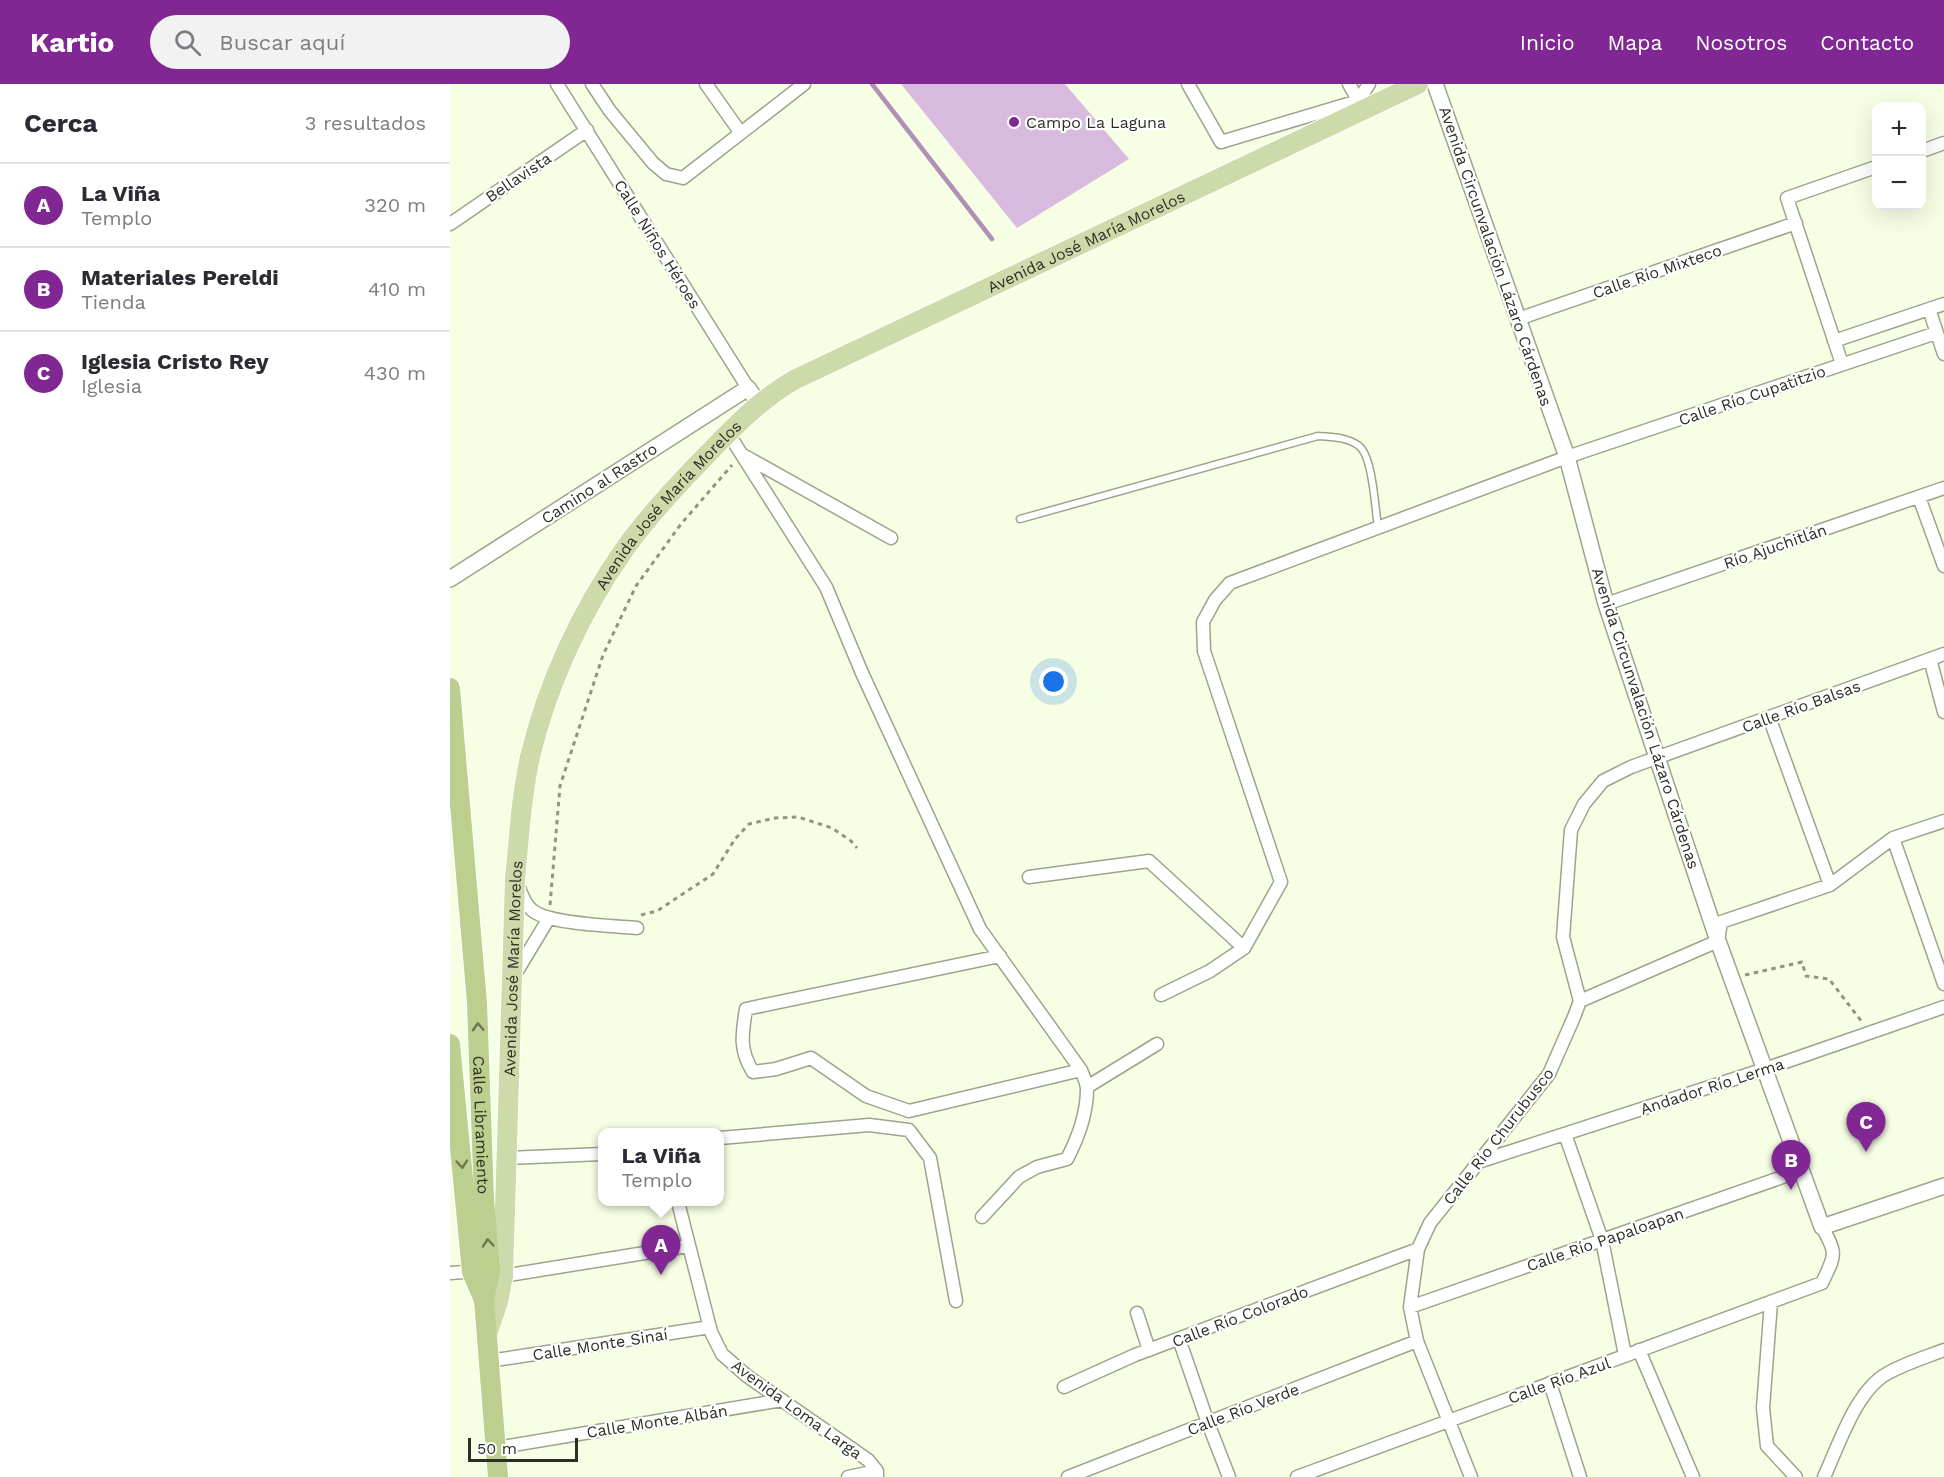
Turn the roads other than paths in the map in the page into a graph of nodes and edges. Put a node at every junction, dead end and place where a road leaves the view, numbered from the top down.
1 (557, 84) edge
2 (592, 84) edge
3 (706, 84) edge
4 (804, 84) edge
5 (1188, 84) edge
6 (1349, 84) edge
7 (1369, 84) edge
8 (1418, 84) edge
9 (1435, 84) edge
10 (790, 88) edge
11 (1361, 106) junction
12 (587, 130) junction
13 (740, 132) junction
14 (1944, 143) edge
15 (1926, 150) edge
16 (1872, 168) edge
17 (1796, 223) junction
18 (450, 224) edge
19 (1944, 304) edge
20 (1929, 309) junction
21 (1518, 319) junction
22 (1936, 333) junction
23 (1834, 341) junction
24 (1944, 354) edge
25 (1842, 364) junction
26 (753, 396) junction
27 (728, 433) junction
28 (741, 454) junction
29 (1567, 457) junction
30 (1944, 488) edge
31 (1919, 496) junction
32 (1020, 519) dead end
33 (1378, 528) junction
34 (891, 538) dead end
35 (1944, 566) edge
36 (450, 579) edge
37 (1606, 604) junction
38 (1944, 654) edge
39 (1930, 659) junction
40 (450, 688) edge
41 (1944, 712) edge
42 (1769, 717) junction
43 (1657, 757) junction
44 (1944, 821) edge
45 (1893, 838) junction
46 (457, 854) edge
47 (1029, 877) dead end
48 (515, 879) junction
49 (1830, 885) junction
50 (549, 918) junction
51 (637, 923) road end
52 (1718, 941) junction
53 (1244, 948) junction
54 (1000, 956) junction
55 (512, 981) junction
56 (1944, 984) edge
57 (1161, 995) dead end
58 (1580, 1001) junction
59 (1944, 1007) edge
60 (1157, 1044) dead end
61 (450, 1054) edge
62 (1764, 1069) junction
63 (1081, 1070) junction
64 (1087, 1087) junction
65 (1565, 1134) junction
66 (724, 1138) edge
67 (598, 1154) edge
68 (507, 1158) junction
69 (1478, 1162) junction
70 (1800, 1171) junction
71 (1944, 1186) edge
72 (679, 1206) edge
73 (982, 1217) dead end
74 (1822, 1227) junction
75 (1602, 1240) junction
76 (688, 1246) junction
77 (1418, 1249) junction
78 (450, 1273) edge
79 (488, 1273) junction
80 (956, 1301) dead end
81 (1771, 1302) junction
82 (1410, 1307) junction
83 (1137, 1313) dead end
84 (710, 1327) junction
85 (487, 1334) junction
86 (1179, 1339) junction
87 (1417, 1341) junction
88 (1149, 1350) junction
89 (1639, 1350) junction
90 (1944, 1350) edge
91 (1625, 1355) junction
92 (489, 1361) junction
93 (1550, 1383) junction
94 (1064, 1387) dead end
95 (782, 1400) junction
96 (1449, 1421) junction
97 (1208, 1423) junction
98 (496, 1448) junction
99 (877, 1474) edge
100 (498, 1477) edge
101 (848, 1477) edge
102 (1068, 1477) edge
103 (1229, 1477) edge
104 (1297, 1477) edge
105 (1471, 1477) edge
106 (1580, 1477) edge
107 (1693, 1477) edge
108 (1796, 1477) edge
109 (1824, 1477) edge

1 - 12 street, Calle Niños Héroes
2 - 13 street
3 - 13 street
4 - 10 street
5 - 11 street
6 - 11 street
7 - 11 street
8 - 11 main road, Avenida José María Morelos
9 - 21 street, Avenida Circunvalación Lázaro Cárdenas
10 - 13 street
11 - 26 main road, Avenida José María Morelos
12 - 18 street, Bellavista
12 - 26 street, Calle Niños Héroes
14 - 15 street
16 - 17 street
17 - 21 street, Calle Río Mixteco
17 - 23 street
19 - 20 street, Calle Río Cupatitzio
20 - 22 street
20 - 23 street, Calle Río Cupatitzio
21 - 29 street, Avenida Circunvalación Lázaro Cárdenas
22 - 24 street
22 - 25 street, Calle Río Cupatitzio
23 - 25 street
25 - 29 street, Calle Río Cupatitzio
26 - 27 main road, Avenida José María Morelos
26 - 36 street, Camino al Rastro
27 - 28 street
27 - 48 main road, Avenida José María Morelos
28 - 34 street
28 - 54 street
29 - 33 street, Calle Río Cupatitzio
29 - 37 street, Avenida Circunvalación Lázaro Cárdenas
30 - 31 street, Río Ajuchitlán
31 - 35 street
31 - 37 street, Río Ajuchitlán
32 - 33 lane
33 - 53 street, Calle Río Cupatitzio
37 - 43 street, Avenida Circunvalación Lázaro Cárdenas
38 - 39 street, Calle Río Balsas
39 - 41 street
39 - 42 street, Calle Río Balsas
40 - 46 highway, Calle Libramiento
42 - 43 street, Calle Río Balsas
42 - 49 street
43 - 52 street, Avenida Circunvalación Lázaro Cárdenas
43 - 58 street
44 - 45 street
45 - 49 street
45 - 56 street
79 -> 46 highway, Calle Libramiento
47 - 53 street
48 - 50 street
48 - 55 main road, Avenida José María Morelos
49 - 52 street
50 - 51 street
50 - 55 street
52 - 58 street
52 - 62 street, Avenida Circunvalación Lázaro Cárdenas
53 - 57 street
54 - 63 street
54 - 63 street
55 - 68 main road, Avenida José María Morelos
58 - 69 street, Calle Río Churubusco
59 - 62 street, Andador Río Lerma
60 - 64 street
61 -> 79 highway, Calle Libramiento
62 - 65 street, Andador Río Lerma
62 - 70 street, Avenida Circunvalación Lázaro Cárdenas
63 - 64 street
64 - 73 street
65 - 69 street, Andador Río Lerma
65 - 75 street
66 - 80 street
67 - 68 street
68 - 79 main road, Avenida José María Morelos
69 - 77 street, Calle Río Churubusco
70 - 74 street, Avenida Circunvalación Lázaro Cárdenas
70 - 75 street, Calle Río Papaloapan
71 - 74 street
72 - 76 street, Avenida Loma Larga
74 - 81 street, Calle Río Azul
75 - 82 street, Calle Río Papaloapan
75 - 91 street
76 - 79 street
76 - 84 street, Avenida Loma Larga
77 - 82 street, Calle Río Churubusco
77 - 86 street, Calle Río Colorado
78 - 79 street
79 - 85 highway, Calle Libramiento
79 - 85 main road, Avenida José María Morelos
81 - 89 street, Calle Río Azul
81 - 108 street
82 - 87 street, Calle Río Churubusco
83 - 88 street
84 - 92 street, Calle Monte Sinaí
84 - 95 street, Avenida Loma Larga
85 - 92 highway, Calle Libramiento
86 - 88 street, Calle Río Colorado
86 - 97 street
87 - 96 street, Calle Río Churubusco
87 - 97 street, Calle Río Verde
88 - 94 street, Calle Río Colorado
89 - 91 street, Calle Río Azul
89 - 107 street
90 - 109 street
91 - 93 street, Calle Río Azul
92 - 98 highway, Calle Libramiento
93 - 96 street, Calle Río Azul
93 - 106 street
95 - 98 street, Calle Monte Albán
95 - 99 street, Avenida Loma Larga
96 - 104 street, Calle Río Azul
96 - 105 street, Calle Río Churubusco
97 - 102 street, Calle Río Verde
97 - 103 street
98 - 100 highway, Calle Libramiento
99 - 101 street

